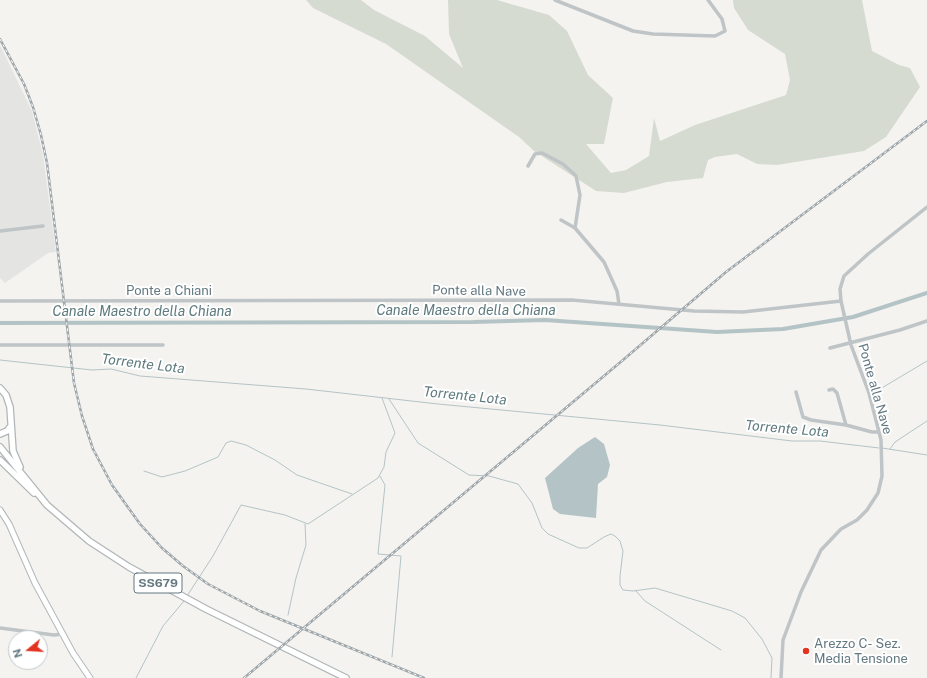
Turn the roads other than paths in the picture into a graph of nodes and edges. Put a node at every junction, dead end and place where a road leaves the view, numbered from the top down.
1 (555, 0) edge
2 (708, 0) edge
3 (528, 166) dead end
4 (927, 208) edge
5 (562, 220) dead end
6 (43, 226) dead end
7 (575, 228) junction
8 (0, 231) edge
9 (0, 301) edge
10 (339, 301) joint
11 (842, 302) junction
12 (619, 304) junction
13 (927, 321) edge
14 (851, 342) junction
15 (0, 345) edge
16 (163, 345) dead end
17 (830, 348) dead end
18 (0, 388) edge
19 (829, 390) dead end
20 (796, 392) dead end
21 (846, 424) junction
22 (11, 425) junction
23 (879, 432) junction
24 (0, 434) edge
25 (0, 447) edge
26 (0, 460) edge
27 (24, 476) junction
28 (47, 505) junction
29 (0, 510) edge
30 (0, 628) edge
31 (62, 634) junction
32 (90, 678) edge
33 (346, 678) edge
34 (782, 678) edge

1 - 2 street
3 - 7 street
4 - 11 street, Ponte alla Nave
5 - 7 street
6 - 8 street
7 - 12 street
9 - 10 street, Ponte a Chiani
10 - 12 street, Ponte alla Nave
11 - 12 street, Ponte alla Nave
11 - 14 street, Ponte alla Nave
13 - 14 street
14 - 17 street
14 - 23 street, Ponte alla Nave
15 - 16 street
18 - 22 main road
19 - 21 street
20 - 21 street
21 - 23 street
22 - 24 main road
22 - 27 main road
23 - 34 street, Ponte alla Nave
25 - 27 main road, SS679
26 - 28 main road
27 - 28 main road, SS679
28 - 33 main road, SS679
29 - 31 main road
30 - 31 street
31 - 32 main road

